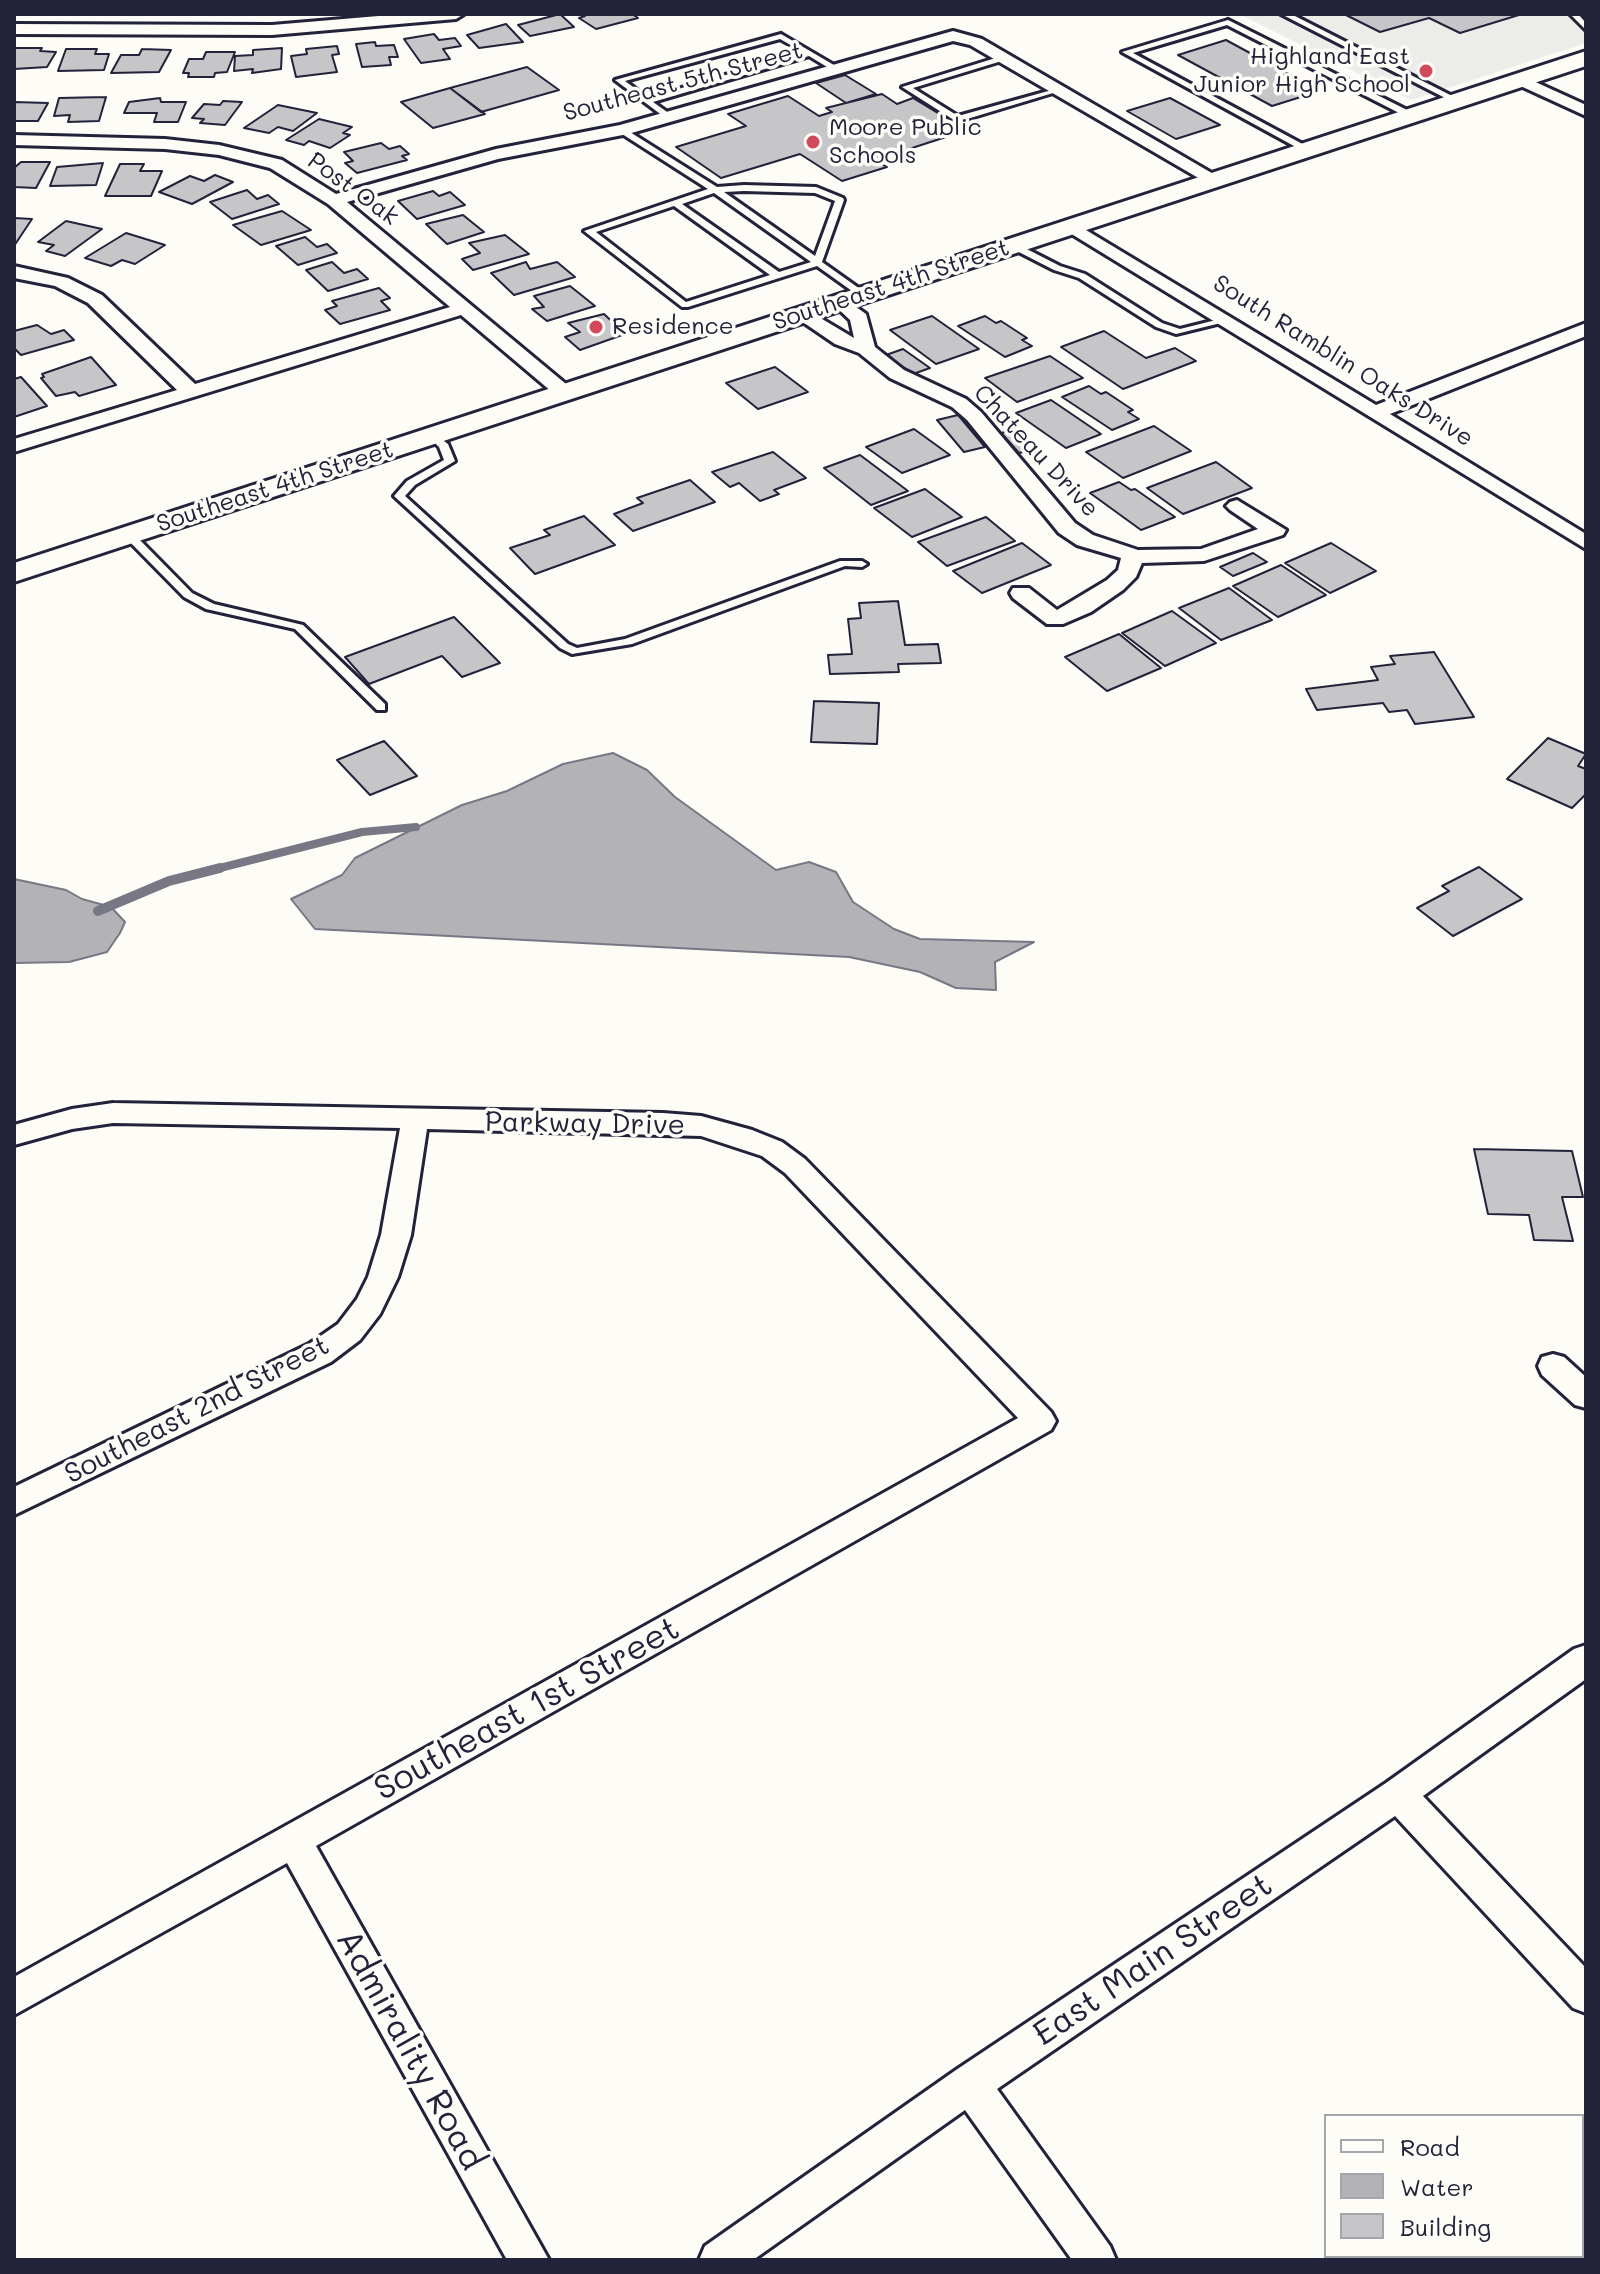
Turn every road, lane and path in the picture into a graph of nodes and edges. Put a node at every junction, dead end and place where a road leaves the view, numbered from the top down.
1 (456, 14) edge
2 (1285, 14) edge
3 (1574, 14) edge
4 (1586, 28) edge
5 (14, 29) edge
6 (810, 53) junction
7 (1002, 58) junction
8 (1586, 58) edge
9 (835, 68) junction
10 (1520, 80) junction
11 (1059, 90) junction
12 (1456, 100) junction
13 (646, 101) junction
14 (1586, 111) edge
15 (1410, 115) junction
16 (667, 116) junction
17 (622, 130) junction
18 (14, 140) edge
19 (1305, 149) junction
20 (1213, 179) junction
21 (715, 190) junction
22 (334, 200) junction
23 (675, 203) junction
24 (1071, 226) junction
25 (1012, 245) junction
26 (817, 263) junction
27 (14, 272) edge
28 (778, 276) junction
29 (850, 298) junction
30 (462, 309) junction
31 (800, 314) junction
32 (1228, 320) junction
33 (1586, 329) edge
34 (866, 349) junction
35 (191, 392) junction
36 (565, 393) junction
37 (1376, 412) junction
38 (433, 436) junction
39 (14, 446) edge
40 (1237, 506) dead end
41 (129, 535) junction
42 (1586, 543) edge
43 (1133, 555) junction
44 (862, 564) dead end
45 (14, 573) edge
46 (1021, 593) dead end
47 (381, 707) dead end
48 (415, 1120) junction
49 (14, 1135) edge
50 (1553, 1366) dead end
51 (1586, 1396) edge
52 (1040, 1421) joint
53 (14, 1502) edge
54 (1586, 1660) edge
55 (1398, 1794) junction
56 (293, 1840) junction
57 (1586, 1995) edge
58 (14, 1997) edge
59 (970, 2084) junction
60 (529, 2260) edge
61 (719, 2260) edge
62 (1096, 2260) edge

1 - 5 street
2 - 12 lane
3 - 4 lane
6 - 9 lane
6 - 13 lane
6 - 13 lane
7 - 9 street, Southeast 5th Street
7 - 11 street
7 - 11 lane
8 - 10 main road, Southeast 4th Street
9 - 16 street, Southeast 5th Street
10 - 12 main road, Southeast 4th Street
10 - 14 street
11 - 20 street
12 - 15 main road, Southeast 4th Street
13 - 16 lane
15 - 19 main road, Southeast 4th Street
15 - 19 lane
16 - 17 street, Southeast 5th Street
17 - 21 lane
17 - 22 street, Southeast 5th Street
18 - 22 street, Post Oak
19 - 20 main road, Southeast 4th Street
20 - 24 main road, Southeast 4th Street
21 - 23 lane
21 - 26 lane
21 - 26 lane
22 - 30 street, Post Oak
23 - 28 lane
23 - 28 lane
24 - 25 main road, Southeast 4th Street
24 - 32 street, South Ramblin Oaks Drive
25 - 29 main road, Southeast 4th Street
25 - 32 lane
26 - 28 lane
26 - 29 lane
27 - 35 street
29 - 31 main road, Southeast 4th Street
29 - 34 street
30 - 35 street
30 - 36 street, Post Oak
31 - 34 street, Chateau Drive
31 - 36 main road, Southeast 4th Street
32 - 37 street, South Ramblin Oaks Drive
33 - 37 street
34 - 43 street, Chateau Drive
35 - 39 street
36 - 38 main road, Southeast 4th Street
37 - 42 street, South Ramblin Oaks Drive
38 - 41 main road, Southeast 4th Street
38 - 44 lane
40 - 43 street, Chateau Drive
41 - 45 main road, Southeast 4th Street
41 - 47 lane
43 - 46 street
48 - 49 street, Parkway Drive
48 - 52 street, Parkway Drive
48 - 53 street, Southeast 2nd Street
50 - 51 street
52 - 56 street, Southeast 1st Street
54 - 55 street, East Main Street
55 - 57 street
55 - 59 street, East Main Street
56 - 58 street, Southeast 1st Street
56 - 60 street, Admirality Road
59 - 61 street, East Main Street
59 - 62 street

